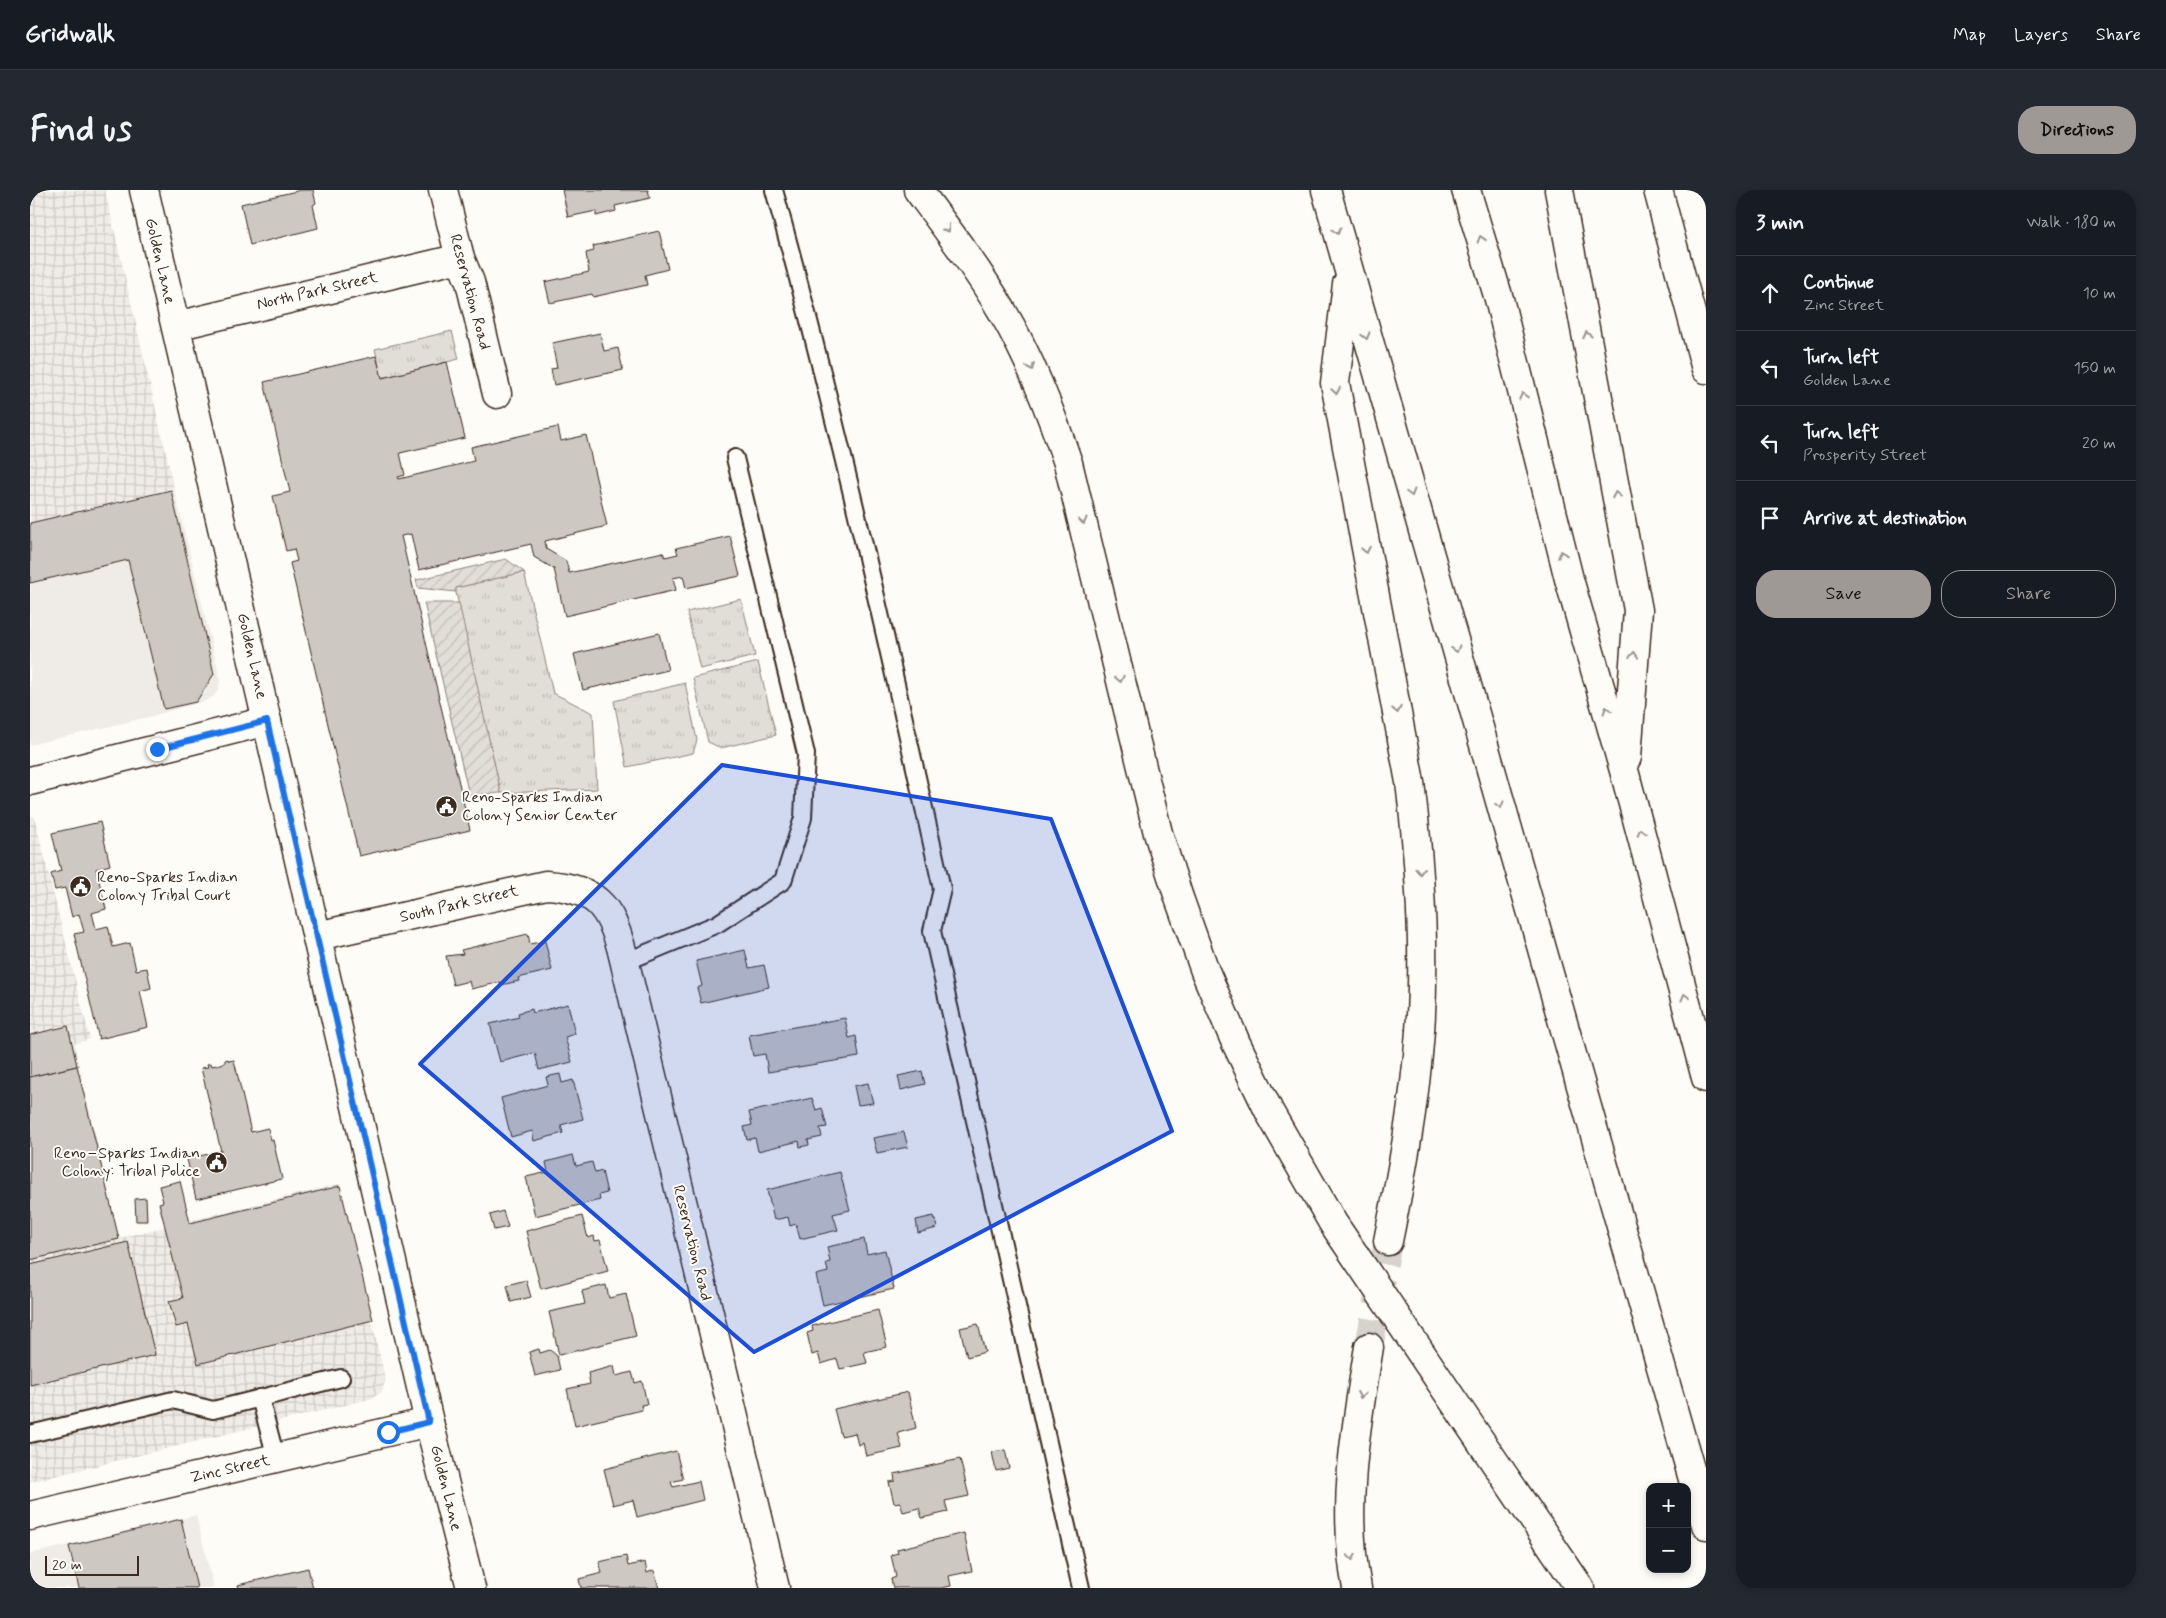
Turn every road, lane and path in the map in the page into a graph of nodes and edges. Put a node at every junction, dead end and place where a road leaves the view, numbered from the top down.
1 (144, 190) edge
2 (443, 190) edge
3 (774, 190) edge
4 (918, 190) edge
5 (1326, 190) edge
6 (1466, 190) edge
7 (1560, 190) edge
8 (1658, 190) edge
9 (460, 258) junction
10 (1348, 273) junction
11 (176, 326) junction
12 (1706, 369) edge
13 (496, 394) dead end
14 (735, 458) dead end
15 (267, 721) junction
16 (1625, 774) junction
17 (30, 782) edge
18 (599, 902) joint
19 (317, 936) junction
20 (624, 962) junction
21 (1706, 1078) edge
22 (1388, 1241) tunnel mouth
23 (1369, 1347) tunnel mouth
24 (341, 1378) dead end
25 (260, 1398) junction
26 (429, 1422) junction
27 (30, 1434) edge
28 (276, 1458) junction
29 (30, 1516) edge
30 (1706, 1525) edge
31 (471, 1588) edge
32 (775, 1588) edge
33 (1081, 1588) edge
34 (1357, 1588) edge
35 (1580, 1588) edge

1 - 11 main road, Golden Lane
2 - 9 main road, Reservation Road
3 - 33 lane
4 -> 35 main road
5 -> 10 main road
16 -> 6 main road
16 -> 7 main road
8 - 12 main road
9 - 11 main road, North Park Street
9 - 13 main road, Reservation Road
10 -> 22 main road
10 -> 30 main road
11 - 15 main road, Golden Lane
14 - 20 lane
15 - 17 main road
15 - 19 main road, Golden Lane
21 -> 16 main road
18 - 19 main road, South Park Street
18 - 20 main road, Reservation Road
19 - 26 main road, Golden Lane
20 - 32 main road, Reservation Road
23 -> 34 main road
24 - 25 lane
25 - 27 lane
25 - 28 lane
26 - 28 main road, Zinc Street
26 - 31 main road, Golden Lane
28 - 29 main road, Zinc Street

